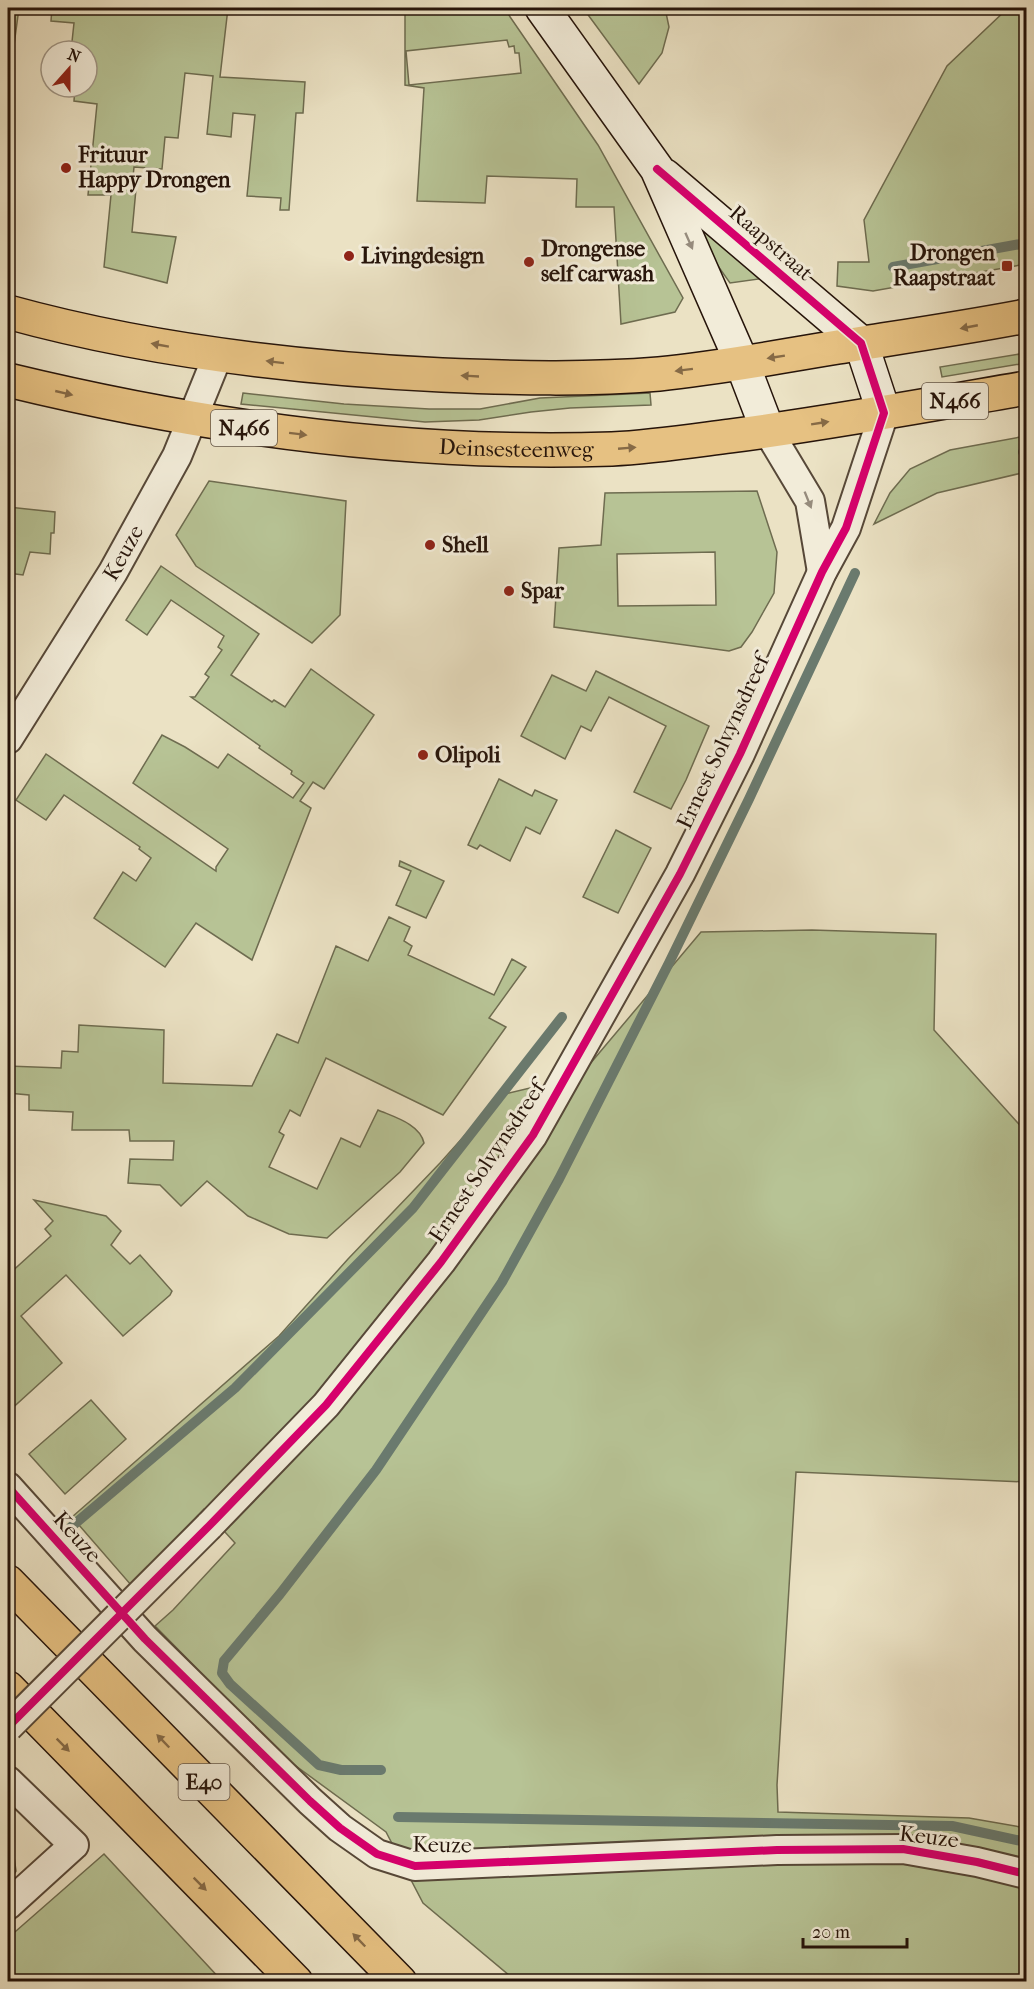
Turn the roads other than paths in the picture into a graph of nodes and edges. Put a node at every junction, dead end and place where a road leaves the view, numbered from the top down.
1 (542, 8) edge
2 (657, 169) junction
3 (8, 312) edge
4 (1026, 316) edge
5 (861, 343) junction
6 (218, 355) junction
7 (742, 363) junction
8 (8, 380) edge
9 (1026, 388) edge
10 (884, 413) junction
11 (193, 418) junction
12 (768, 431) junction
13 (822, 572) junction
14 (8, 739) edge
15 (8, 1487) edge
16 (8, 1582) edge
17 (8, 1688) edge
18 (8, 1727) edge
19 (8, 1781) edge
20 (1026, 1874) edge
21 (8, 1905) edge
22 (296, 1982) edge
23 (400, 1982) edge

1 - 2 street, Raapstraat
2 - 5 street, Raapstraat
2 -> 7 street, Raapstraat
6 -> 3 highway
4 -> 5 highway
5 -> 7 highway
5 - 10 street
7 -> 6 highway
6 - 11 street, Keuze
7 - 12 street, Raapstraat
8 -> 11 highway, Deinsesteenweg / N466
9 - 10 highway, Deinsesteenweg / N466
12 -> 10 highway, Deinsesteenweg / N466
10 - 13 street, Ernest Solvynsdreef
11 -> 12 highway, Deinsesteenweg / N466
11 - 14 street, Keuze
12 -> 13 street
13 - 18 street, Ernest Solvynsdreef, bridge
15 - 20 street, Keuze
23 -> 16 highway, E40
17 -> 22 highway
19 - 21 street

